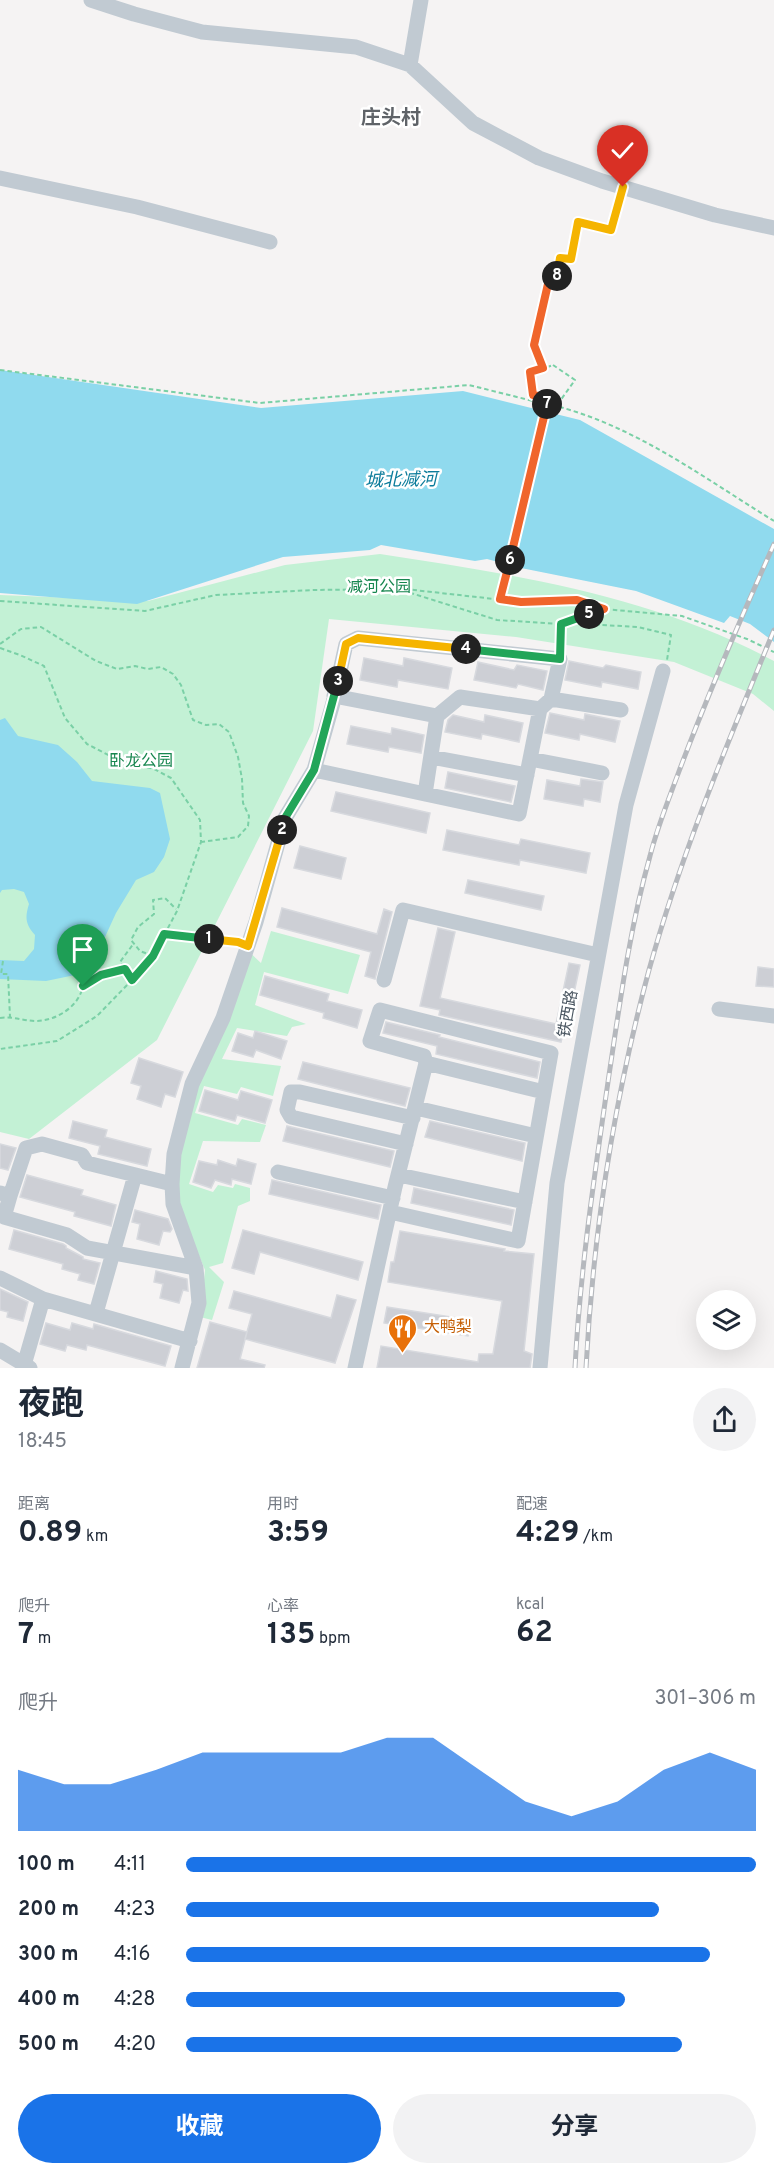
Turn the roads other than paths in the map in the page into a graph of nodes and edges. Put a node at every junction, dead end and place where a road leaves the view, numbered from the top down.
1 (91, 0) edge
2 (421, 0) edge
3 (410, 65) junction
4 (0, 178) edge
5 (774, 228) edge
6 (270, 242) dead end
7 (663, 671) dead end
8 (334, 696) junction
9 (546, 704) junction
10 (621, 710) dead end
11 (437, 716) junction
12 (431, 757) junction
13 (530, 759) junction
14 (314, 770) junction
15 (602, 773) dead end
16 (527, 775) junction
17 (425, 794) junction
18 (598, 955) junction
19 (384, 980) dead end
20 (718, 1009) dead end
21 (774, 1016) edge
22 (426, 1063) junction
23 (544, 1092) junction
24 (414, 1113) junction
25 (536, 1136) junction
26 (406, 1144) junction
27 (278, 1172) dead end
28 (135, 1175) junction
29 (399, 1175) junction
30 (172, 1184) junction
31 (5, 1194) edge
32 (525, 1202) junction
33 (391, 1205) junction
34 (113, 1253) junction
35 (196, 1268) junction
36 (0, 1278) edge
37 (43, 1299) junction
38 (96, 1313) junction
39 (190, 1341) junction
40 (0, 1350) edge
41 (27, 1366) edge
42 (182, 1368) edge
43 (355, 1368) edge
44 (540, 1368) edge

1 - 3 street
2 - 3 street
3 - 5 street
4 - 6 street
7 - 18 street, 铁西路
8 - 9 street
8 - 11 street
8 - 14 street
9 - 10 street
9 - 11 street
9 - 13 street
11 - 12 street
12 - 16 street
12 - 17 street
13 - 15 street
13 - 16 street
14 - 17 street
14 - 30 street
16 - 17 street
18 - 19 street
18 - 44 street, 铁西路
20 - 21 street
22 - 23 street
22 - 23 street
22 - 24 street
23 - 25 street
24 - 25 street
24 - 26 street
24 - 26 street
25 - 32 street
26 - 29 street
27 - 33 street
28 - 30 street
28 - 31 street
28 - 34 street
29 - 32 street
29 - 33 street
30 - 35 street
31 - 34 street
32 - 33 street
33 - 43 street
34 - 35 street
34 - 38 street
35 - 39 street
36 - 37 street
37 - 38 street
37 - 41 street
38 - 39 street
39 - 42 street
40 - 41 street

